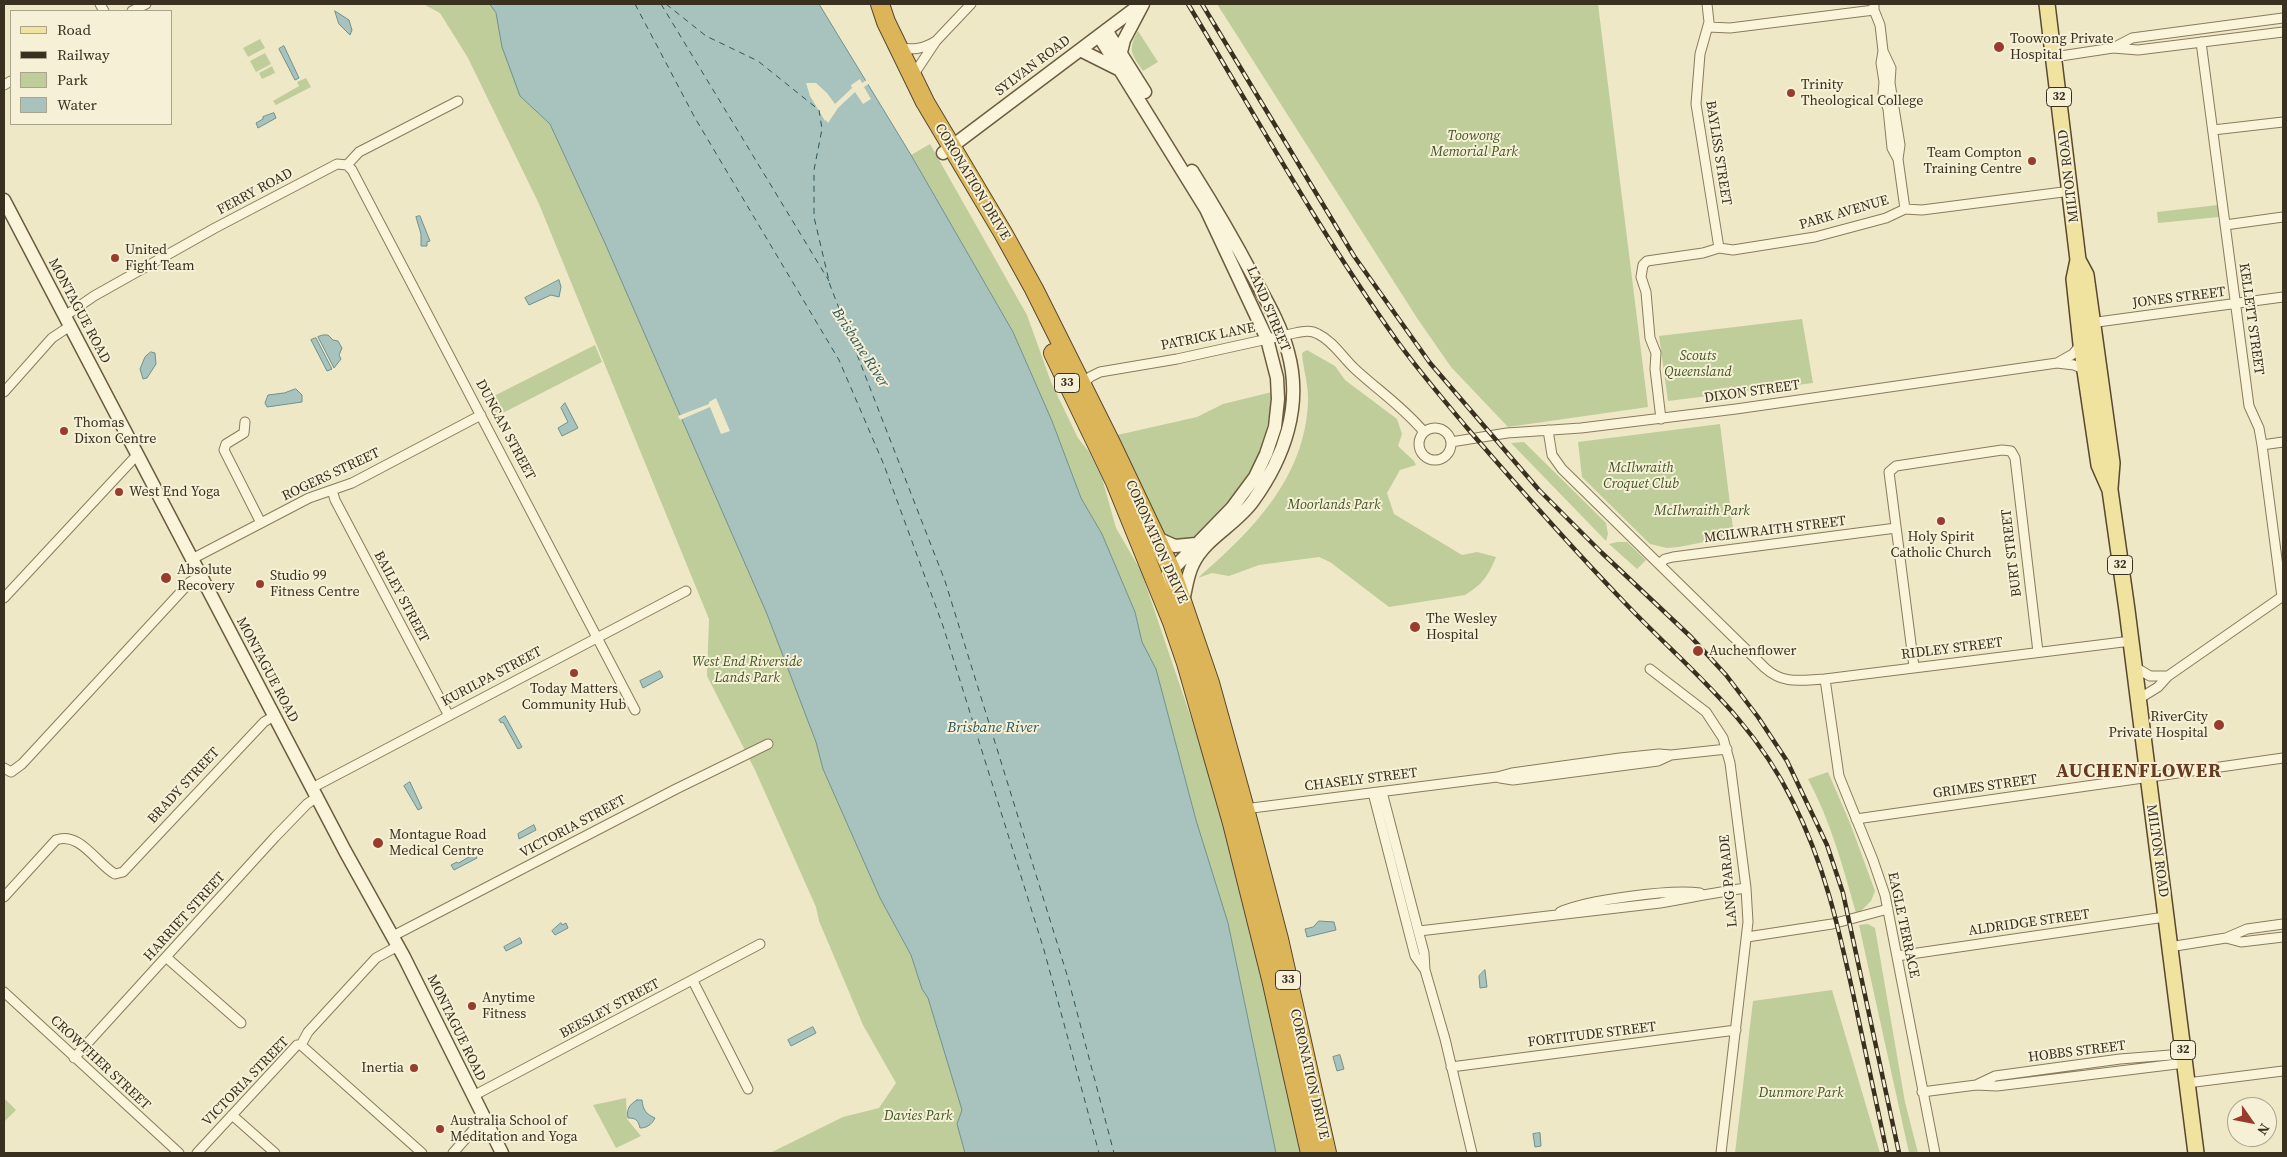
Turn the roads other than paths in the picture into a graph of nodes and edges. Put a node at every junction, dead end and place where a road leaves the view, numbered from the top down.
1 (146, 4) edge
2 (869, 4) edge
3 (880, 4) edge
4 (972, 4) edge
5 (1142, 4) edge
6 (1707, 4) edge
7 (2047, 4) edge
8 (1874, 7) edge
9 (134, 10) edge
10 (2283, 18) edge
11 (1708, 27) junction
12 (2283, 32) edge
13 (1103, 33) junction
14 (936, 41) junction
15 (2201, 42) junction
16 (898, 48) junction
17 (2113, 48) junction
18 (1080, 50) junction
19 (1121, 52) junction
20 (2054, 57) junction
21 (1122, 71) junction
22 (912, 77) junction
23 (458, 100) dead end
24 (2283, 122) edge
25 (2213, 130) junction
26 (948, 150) junction
27 (348, 166) junction
28 (2071, 191) junction
29 (4, 200) edge
30 (1905, 209) junction
31 (2283, 217) edge
32 (2225, 225) junction
33 (1719, 248) junction
34 (2283, 297) edge
35 (2235, 305) junction
36 (67, 321) junction
37 (2086, 324) junction
38 (1283, 336) junction
39 (1268, 339) junction
40 (2081, 344) junction
41 (2056, 363) junction
42 (2085, 370) junction
43 (1082, 385) junction
44 (4, 392) edge
45 (481, 415) junction
46 (1661, 419) junction
47 (245, 422) dead end
48 (1548, 430) junction
49 (1424, 432) junction
50 (1451, 442) junction
51 (2283, 442) edge
52 (2262, 445) junction
53 (137, 455) junction
54 (332, 490) junction
55 (2110, 490) junction
56 (261, 523) junction
57 (1896, 528) junction
58 (1157, 538) junction
59 (1196, 544) junction
60 (192, 559) junction
61 (1659, 564) junction
62 (1171, 569) junction
63 (200, 576) junction
64 (686, 591) dead end
65 (2283, 596) edge
66 (4, 598) edge
67 (1184, 601) junction
68 (1172, 622) junction
69 (598, 638) junction
70 (2131, 640) junction
71 (2038, 652) junction
72 (2133, 666) junction
73 (1914, 668) junction
74 (1650, 669) dead end
75 (2168, 676) junction
76 (1825, 678) junction
77 (2137, 700) junction
78 (635, 710) dead end
79 (274, 716) junction
80 (449, 716) junction
81 (768, 744) dead end
82 (1727, 749) junction
83 (2283, 758) edge
84 (7, 770) edge
85 (2147, 778) junction
86 (314, 792) junction
87 (1382, 792) junction
88 (1373, 793) junction
89 (1237, 810) junction
90 (1856, 819) junction
91 (1746, 888) junction
92 (4, 897) edge
93 (1888, 909) junction
94 (2165, 917) junction
95 (2283, 924) edge
96 (1419, 931) junction
97 (1747, 937) junction
98 (2283, 937) edge
99 (2226, 938) junction
100 (395, 941) junction
101 (760, 944) dead end
102 (2169, 946) junction
103 (1897, 956) junction
104 (167, 958) junction
105 (1425, 970) junction
106 (693, 981) junction
107 (4, 992) edge
108 (241, 1023) dead end
109 (1736, 1030) junction
110 (301, 1045) junction
111 (74, 1058) junction
112 (2184, 1058) junction
113 (1451, 1067) junction
114 (2283, 1071) edge
115 (2187, 1083) junction
116 (748, 1089) dead end
117 (1922, 1092) junction
118 (473, 1096) junction
119 (232, 1115) junction
120 (487, 1124) junction
121 (179, 1153) edge
122 (197, 1153) edge
123 (275, 1153) edge
124 (422, 1153) edge
125 (453, 1153) edge
126 (502, 1153) edge
127 (1310, 1153) edge
128 (1327, 1153) edge
129 (1472, 1153) edge
130 (1721, 1153) edge
131 (1935, 1153) edge
132 (2196, 1153) edge

1 - 9 street
2 - 26 highway, CORONATION DRIVE / 33
3 - 16 highway, CORONATION DRIVE / 33
4 - 14 street
5 - 13 main road, SYLVAN ROAD
5 - 19 main road
6 - 11 street, BAYLISS STREET
7 - 20 main road, MILTON ROAD / 32
8 - 11 street
8 - 30 street
10 - 17 street
11 - 33 street, BAYLISS STREET
12 - 15 street
13 - 18 main road, SYLVAN ROAD
13 - 19 main road, LAND STREET
13 - 21 main road, LAND STREET
14 - 16 street
14 - 22 street
15 - 17 street
15 - 25 street, KELLETT STREET
16 - 22 highway, CORONATION DRIVE / 33
17 - 20 street
18 - 21 main road
18 - 26 main road, SYLVAN ROAD
19 - 38 main road, LAND STREET
20 - 28 main road, MILTON ROAD / 32
21 - 39 main road, LAND STREET
22 - 26 highway, CORONATION DRIVE / 33
23 - 27 street
24 - 25 street
25 - 32 street, KELLETT STREET
26 - 43 highway, CORONATION DRIVE / 33
26 - 68 highway, CORONATION DRIVE / 33
27 - 36 street, FERRY ROAD
27 - 45 street, DUNCAN STREET
28 - 30 street, PARK AVENUE
28 - 37 main road, MILTON ROAD / 32
29 - 36 main road, MONTAGUE ROAD
30 - 33 street, PARK AVENUE
31 - 32 street
32 - 35 street, KELLETT STREET
33 - 46 street, PARK AVENUE
34 - 35 street, JONES STREET
35 - 37 street, JONES STREET
35 - 52 street, KELLETT STREET
36 - 44 street, FERRY ROAD
36 - 53 main road, MONTAGUE ROAD
37 - 40 main road, MILTON ROAD / 32
37 - 55 main road, MILTON ROAD / 32
38 - 39 street, PATRICK LANE
38 - 49 street, PATRICK LANE
38 - 67 main road, LAND STREET
39 - 43 street, PATRICK LANE
39 - 59 main road, LAND STREET
40 - 41 street, DIXON STREET
40 - 42 main road, MILTON ROAD / 32
41 - 42 street, DIXON STREET
41 - 46 street, DIXON STREET
42 - 55 main road, MILTON ROAD / 32
43 - 58 highway, CORONATION DRIVE / 33
45 - 54 street, ROGERS STREET
45 - 69 street, DUNCAN STREET
46 - 48 street, DIXON STREET
47 - 56 street
48 - 50 street, DIXON STREET
48 - 61 street
49 - 50 street
49 - 50 street
51 - 52 street
52 - 65 street, KELLETT STREET
53 - 60 main road, MONTAGUE ROAD
53 - 66 street
54 - 56 street, ROGERS STREET
54 - 80 street, BAILEY STREET
55 - 70 main road, MILTON ROAD / 32
56 - 60 street, ROGERS STREET
57 - 61 street, MCILWRAITH STREET
57 - 71 street, BURT STREET
57 - 73 street
58 - 59 main road
58 - 62 highway, CORONATION DRIVE / 33
59 - 62 main road, LAND STREET
60 - 63 main road, MONTAGUE ROAD
61 - 76 street, RIDLEY STREET
62 - 67 highway, CORONATION DRIVE / 33
62 - 68 main road
63 - 79 main road, MONTAGUE ROAD
63 - 84 street
64 - 69 street, KURILPA STREET
65 - 75 street
67 - 89 highway, CORONATION DRIVE / 33
68 - 89 highway, CORONATION DRIVE / 33
69 - 78 street, DUNCAN STREET
69 - 80 street, KURILPA STREET
70 - 71 street, RIDLEY STREET
70 - 72 main road, MILTON ROAD / 32
71 - 73 street, RIDLEY STREET
72 - 75 street
72 - 77 main road, MILTON ROAD / 32
73 - 76 street, RIDLEY STREET
74 - 82 street, LANG PARADE
75 - 77 street
76 - 90 street, EAGLE TERRACE
77 - 85 main road, MILTON ROAD / 32
79 - 86 main road, MONTAGUE ROAD
79 - 92 street, BRADY STREET
80 - 86 street, KURILPA STREET
81 - 100 street, VICTORIA STREET
82 - 87 street, CHASELY STREET
82 - 91 street, LANG PARADE
83 - 85 street, GRIMES STREET
85 - 90 street, GRIMES STREET
85 - 94 main road, MILTON ROAD / 32
86 - 100 main road, MONTAGUE ROAD
86 - 104 street, HARRIET STREET
87 - 88 street, CHASELY STREET
87 - 96 street
88 - 89 street, CHASELY STREET
88 - 105 street
89 - 127 highway, CORONATION DRIVE / 33
89 - 128 highway, CORONATION DRIVE / 33
90 - 93 street, EAGLE TERRACE
91 - 96 street
91 - 97 street, LANG PARADE
93 - 97 street
93 - 103 street, EAGLE TERRACE
94 - 102 main road, MILTON ROAD / 32
94 - 103 street, ALDRIDGE STREET
95 - 99 street
96 - 105 street
97 - 109 street, LANG PARADE
98 - 99 street
99 - 102 street
100 - 110 street, VICTORIA STREET
100 - 118 main road, MONTAGUE ROAD
101 - 106 street, BEESLEY STREET
102 - 112 main road, MILTON ROAD / 32
103 - 117 street, EAGLE TERRACE
104 - 108 street
104 - 111 street, HARRIET STREET
105 - 113 street
106 - 116 street
106 - 118 street, BEESLEY STREET
107 - 111 street, CROWTHER STREET
109 - 113 street, FORTITUDE STREET
109 - 130 street, LANG PARADE
110 - 119 street, VICTORIA STREET
110 - 124 street
111 - 121 street, CROWTHER STREET
112 - 115 main road, MILTON ROAD / 32
112 - 117 street, HOBBS STREET
113 - 129 street
114 - 115 street
115 - 132 main road, MILTON ROAD / 32
117 - 131 street, EAGLE TERRACE
118 - 120 main road, MONTAGUE ROAD
119 - 122 street, VICTORIA STREET
119 - 123 street
120 - 125 street
120 - 126 main road, MONTAGUE ROAD

